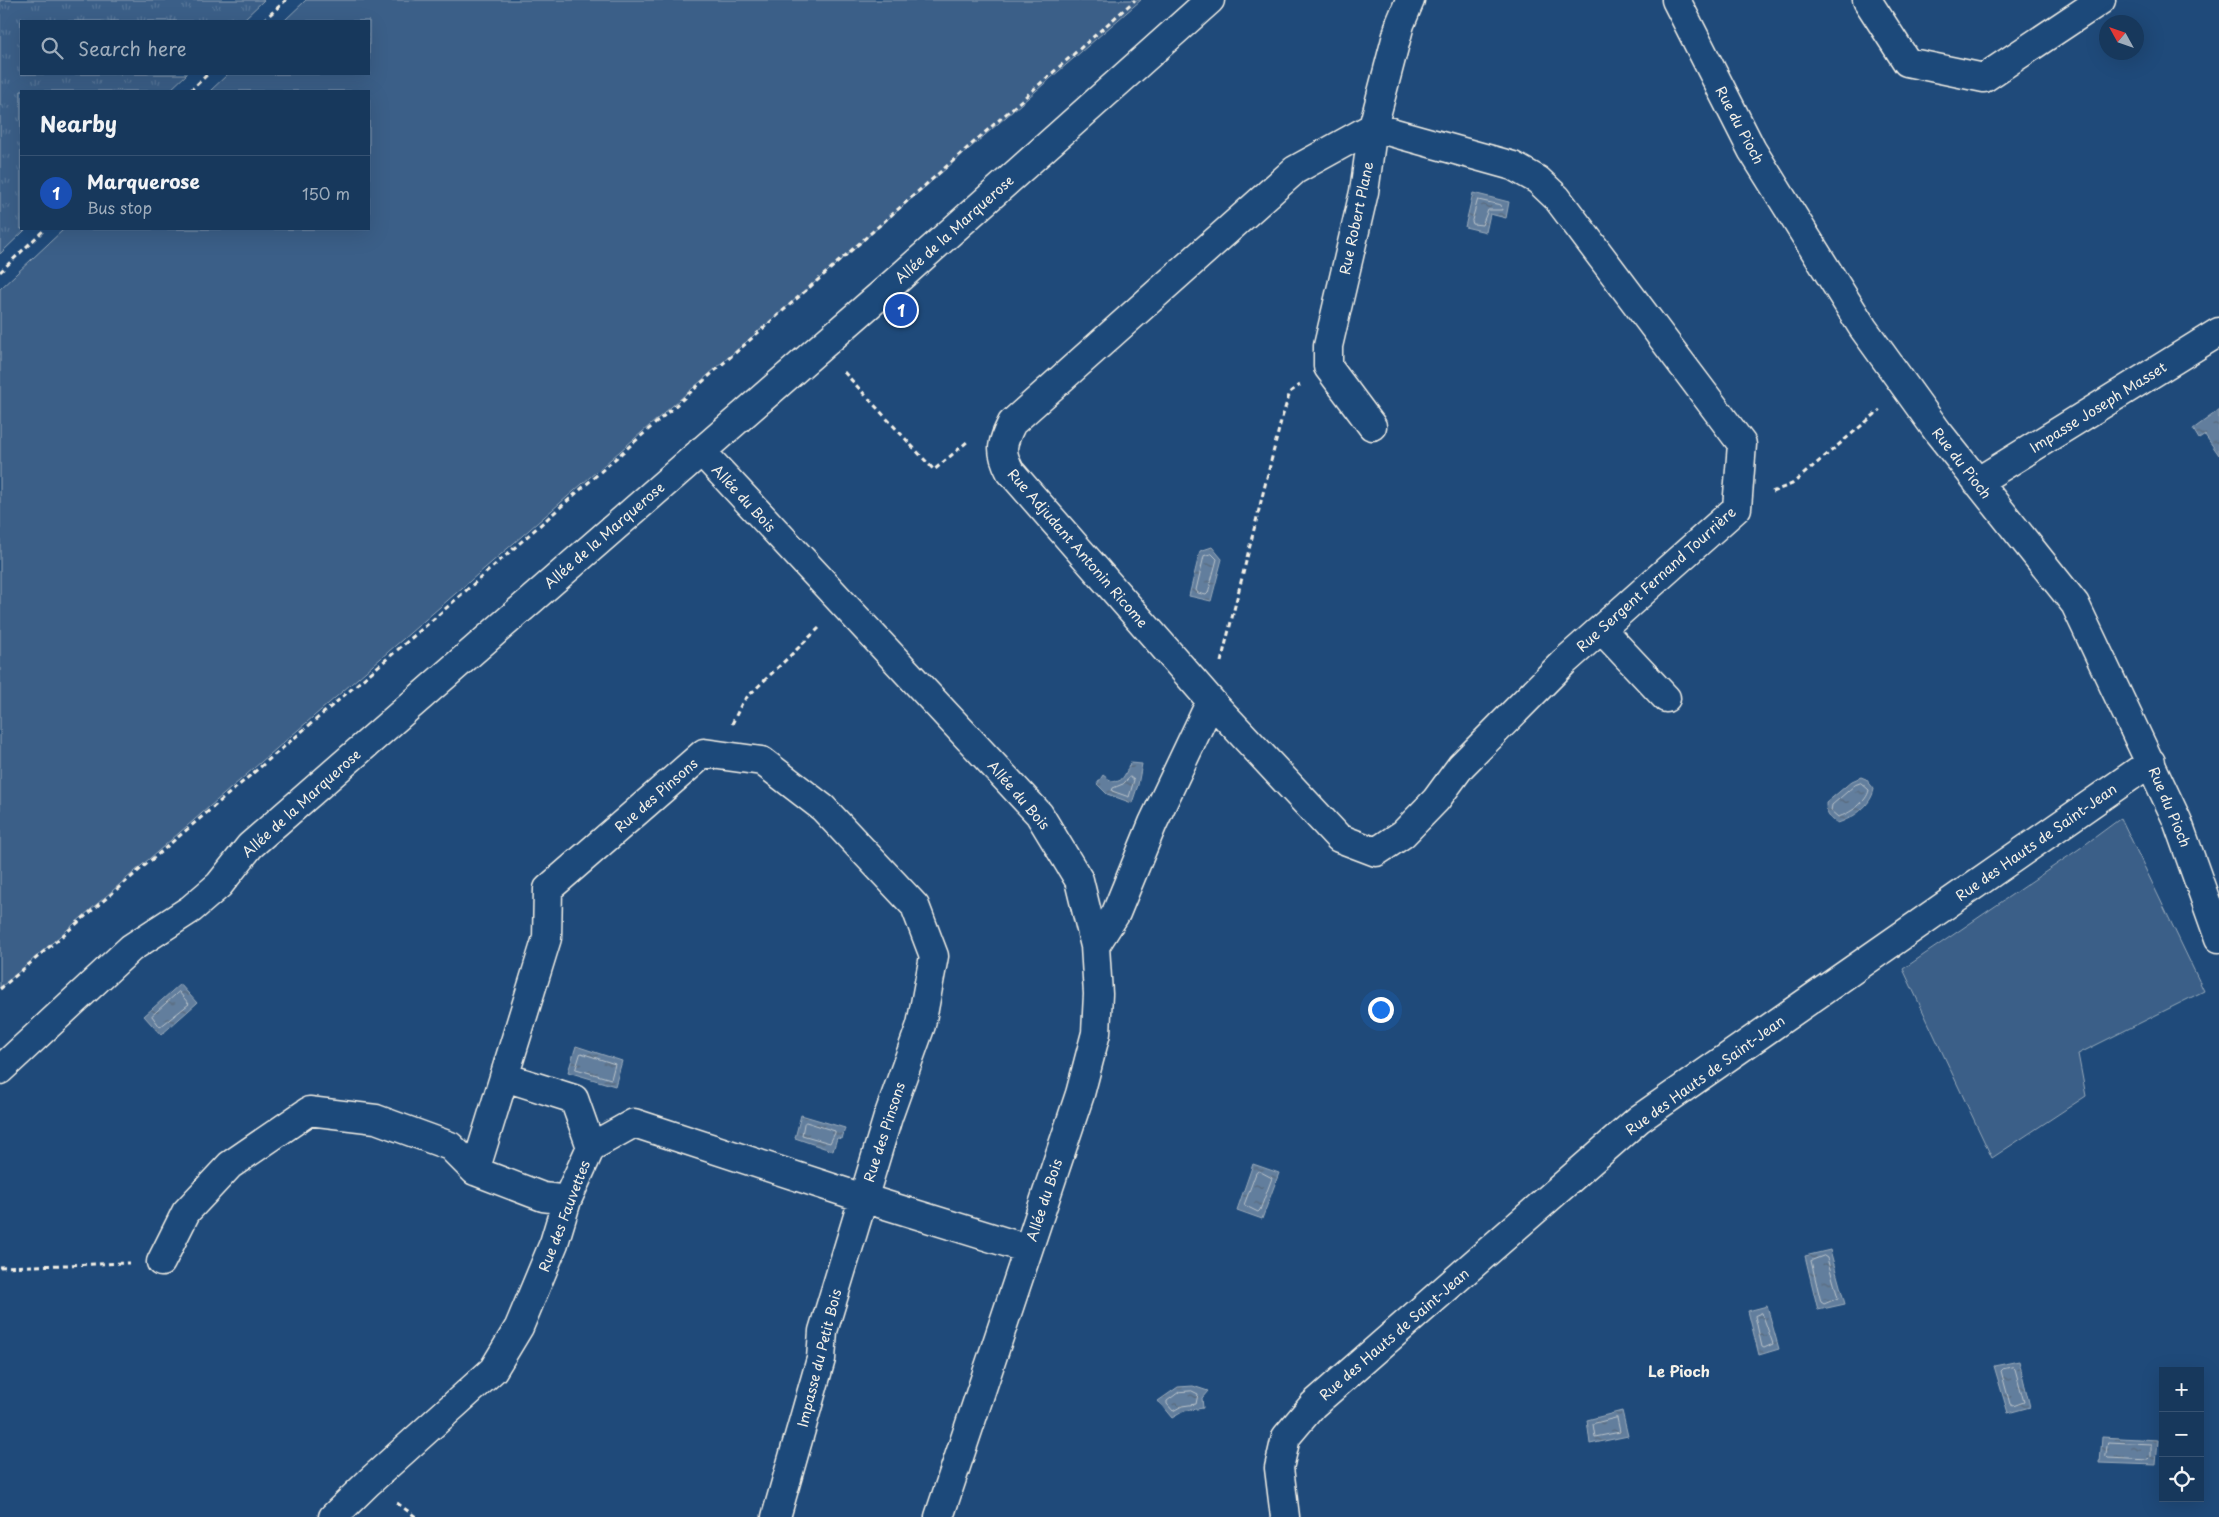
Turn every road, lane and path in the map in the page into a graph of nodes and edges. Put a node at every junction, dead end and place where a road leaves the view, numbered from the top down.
1 (286, 0) edge
2 (1135, 0) edge
3 (1210, 0) edge
4 (1410, 0) edge
5 (1676, 0) edge
6 (1867, 0) edge
7 (2102, 0) edge
8 (264, 20) edge
9 (207, 75) edge
10 (191, 90) edge
11 (1373, 127) junction
12 (44, 230) edge
13 (0, 272) edge
14 (2219, 332) edge
15 (1328, 367) junction
16 (841, 370) dead end
17 (1906, 388) junction
18 (1372, 426) dead end
19 (701, 451) junction
20 (1002, 456) junction
21 (1977, 482) junction
22 (1737, 508) junction
23 (843, 605) junction
24 (1602, 630) junction
25 (1666, 698) dead end
26 (1211, 701) junction
27 (704, 753) junction
28 (2151, 762) junction
29 (2219, 938) edge
30 (1094, 946) junction
31 (0, 989) edge
32 (0, 1070) edge
33 (505, 1077) junction
34 (590, 1147) junction
35 (475, 1171) junction
36 (863, 1198) junction
37 (568, 1200) junction
38 (1028, 1249) junction
39 (161, 1262) joint
40 (0, 1267) edge
41 (333, 1517) edge
42 (776, 1517) edge
43 (939, 1517) edge
44 (1285, 1517) edge

1 - 8 path
2 - 31 path
3 - 19 street, Allée de la Marquerose
4 - 11 street, Rue Robert Plane
5 - 17 street, Rue du Pioch
6 - 7 street
9 - 10 path
11 - 15 street, Rue Robert Plane
11 - 20 street, Rue Adjudant Antonin Ricome
11 - 22 street, Rue Sergent Fernand Tourrière
12 - 13 path
14 - 21 street, Impasse Joseph Masset
15 - 18 street
15 - 26 path
16 - 20 path
17 - 21 street, Rue du Pioch
17 - 22 path
19 - 23 street, Allée du Bois
19 - 32 street, Allée de la Marquerose
20 - 26 street, Rue Adjudant Antonin Ricome
21 - 28 street, Rue du Pioch
22 - 24 street, Rue Sergent Fernand Tourrière
23 - 27 path
23 - 30 street, Allée du Bois
24 - 25 street
24 - 26 street, Rue Sergent Fernand Tourrière
26 - 30 street
27 - 33 street, Rue des Pinsons
27 - 36 street, Rue des Pinsons
28 - 29 street, Rue du Pioch
28 - 44 street, Rue des Hauts de Saint-Jean
30 - 38 street, Allée du Bois
33 - 34 street
33 - 35 street, Rue des Pinsons
34 - 36 street, Rue des Fauvettes
34 - 37 street, Rue des Fauvettes
35 - 37 street
35 - 39 street
36 - 38 street, Rue des Fauvettes
36 - 42 street, Impasse du Petit Bois
37 - 41 street, Rue des Fauvettes
38 - 43 street, Allée du Bois
39 - 40 path

